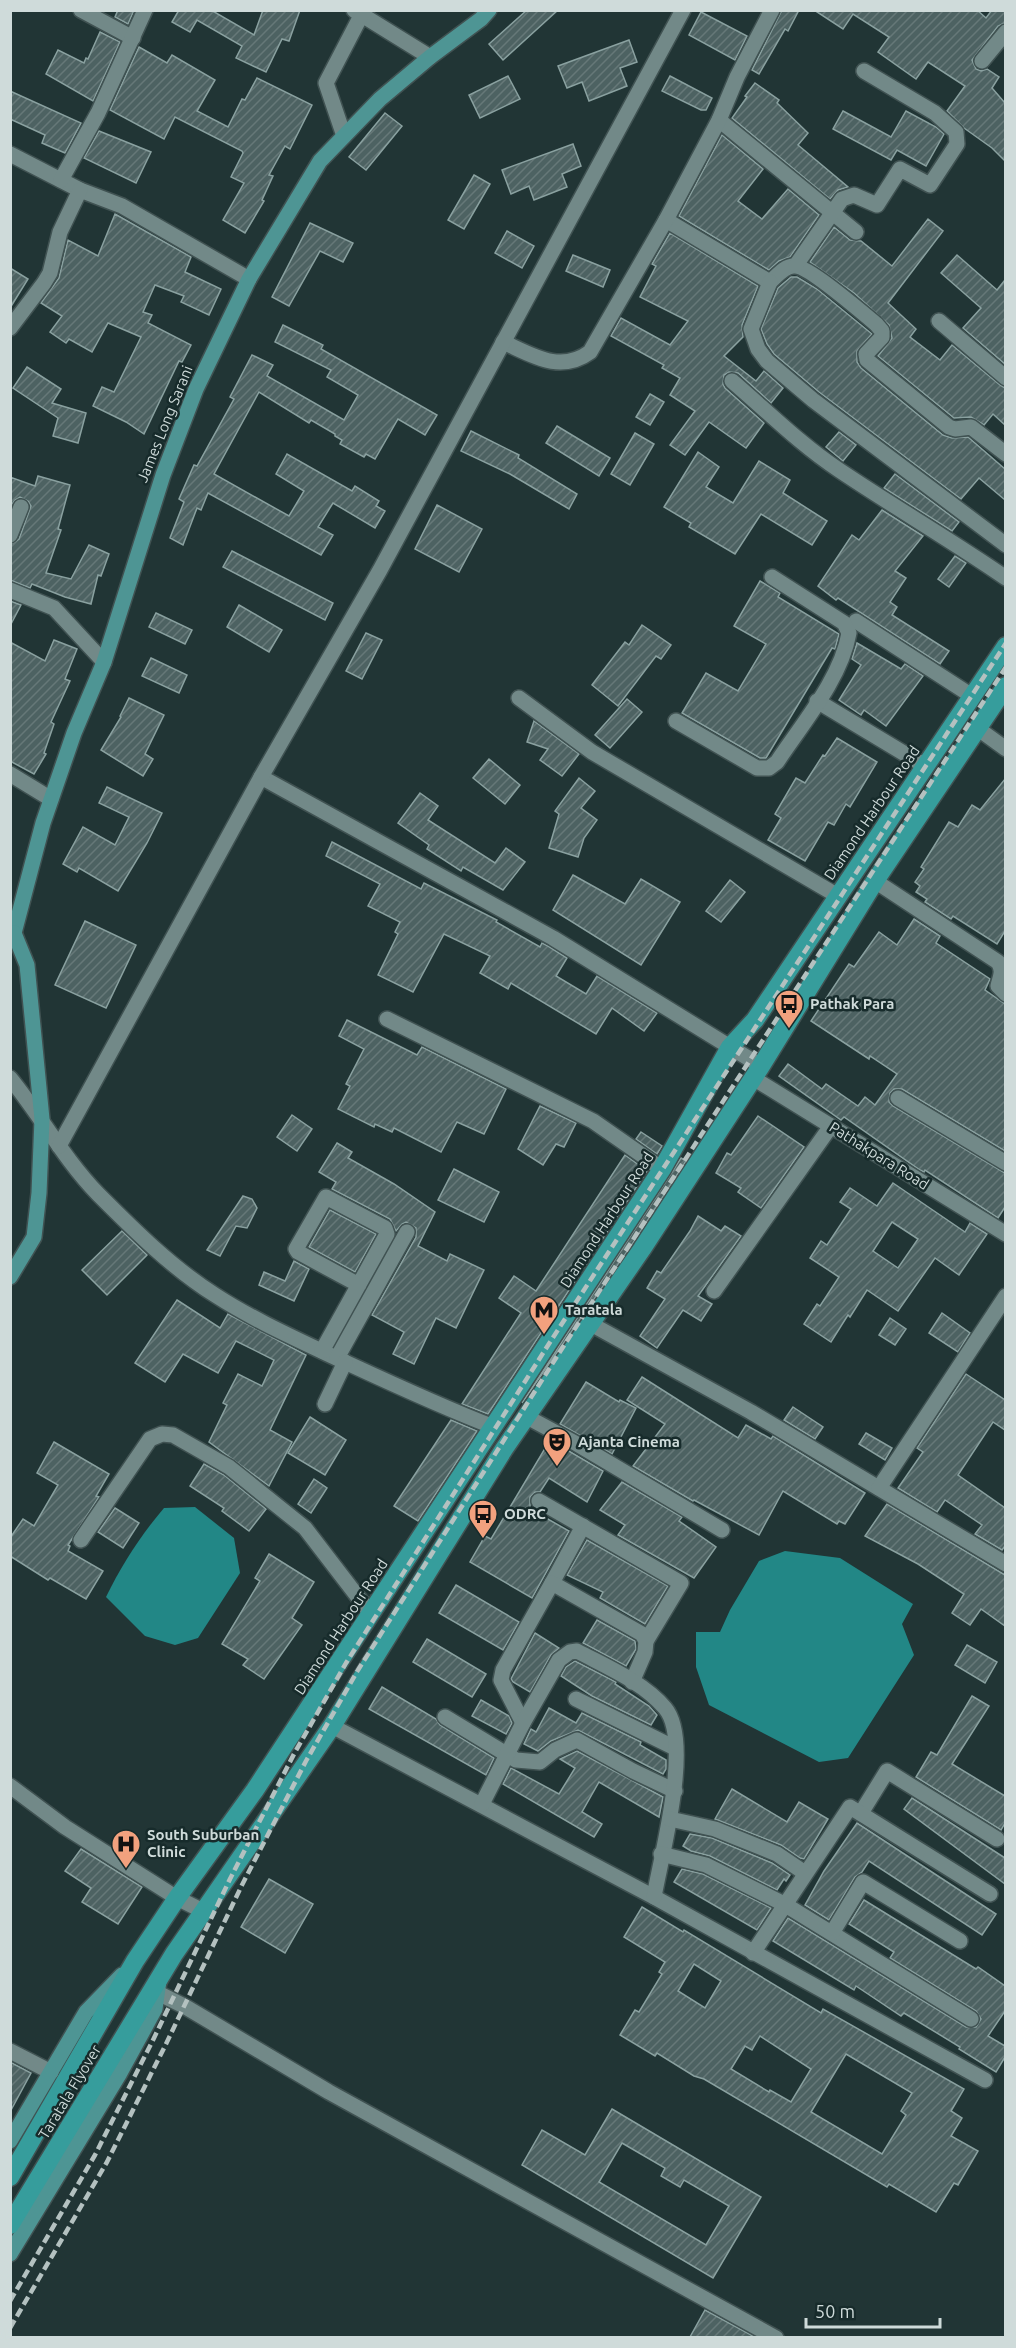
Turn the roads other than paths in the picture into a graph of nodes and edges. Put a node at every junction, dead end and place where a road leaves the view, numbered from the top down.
1 (81, 10) edge
2 (145, 10) edge
3 (489, 10) edge
4 (683, 10) edge
5 (772, 10) edge
6 (360, 12) edge
7 (1005, 32) edge
8 (133, 38) junction
9 (430, 57) junction
10 (982, 61) dead end
11 (864, 71) dead end
12 (719, 120) junction
13 (344, 136) junction
14 (10, 154) edge
15 (61, 180) junction
16 (80, 190) junction
17 (833, 212) junction
18 (666, 220) junction
19 (856, 232) dead end
20 (796, 265) junction
21 (249, 279) junction
22 (770, 282) junction
23 (939, 321) dead end
24 (10, 328) edge
25 (503, 342) junction
26 (1005, 378) edge
27 (732, 381) dead end
28 (1004, 450) edge
29 (21, 507) dead end
30 (10, 535) edge
31 (1005, 545) edge
32 (772, 577) dead end
33 (1005, 578) edge
34 (10, 590) edge
35 (856, 621) dead end
36 (1005, 646) edge
37 (104, 662) junction
38 (1005, 686) edge
39 (972, 696) junction
40 (519, 698) dead end
41 (817, 701) junction
42 (676, 721) dead end
43 (977, 728) junction
44 (1005, 749) edge
45 (926, 766) junction
46 (10, 774) edge
47 (261, 777) junction
48 (51, 800) junction
49 (875, 881) junction
50 (838, 896) junction
51 (12, 936) edge
52 (1005, 994) edge
53 (387, 1019) dead end
54 (730, 1047) junction
55 (757, 1072) junction
56 (10, 1078) edge
57 (898, 1098) dead end
58 (42, 1119) junction
59 (831, 1126) junction
60 (59, 1146) junction
61 (1005, 1163) edge
62 (662, 1169) junction
63 (1004, 1230) edge
64 (407, 1232) dead end
65 (10, 1277) edge
66 (358, 1286) junction
67 (714, 1291) dead end
68 (1005, 1296) edge
69 (591, 1324) junction
70 (322, 1351) junction
71 (341, 1360) junction
72 (325, 1404) dead end
73 (527, 1417) junction
74 (494, 1427) junction
75 (879, 1488) junction
76 (539, 1501) dead end
77 (583, 1526) junction
78 (722, 1530) dead end
79 (81, 1540) dead end
80 (1005, 1564) edge
81 (552, 1583) junction
82 (371, 1614) junction
83 (646, 1641) junction
84 (632, 1682) junction
85 (576, 1699) dead end
86 (446, 1717) dead end
87 (523, 1723) junction
88 (332, 1726) junction
89 (675, 1748) junction
90 (507, 1755) junction
91 (10, 1786) edge
92 (675, 1791) junction
93 (482, 1804) junction
94 (855, 1810) junction
95 (670, 1819) junction
96 (998, 1839) dead end
97 (661, 1854) junction
98 (805, 1873) junction
99 (990, 1894) dead end
100 (654, 1897) junction
101 (177, 1898) junction
102 (784, 1904) junction
103 (203, 1911) junction
104 (832, 1933) junction
105 (960, 1941) dead end
106 (753, 1953) junction
107 (135, 1961) junction
108 (159, 1985) junction
109 (971, 2019) dead end
110 (10, 2050) edge
111 (51, 2072) junction
112 (985, 2080) dead end
113 (10, 2141) edge
114 (10, 2177) edge
115 (10, 2225) edge
116 (10, 2254) edge
117 (776, 2337) edge

1 - 8 street
2 - 8 street
3 - 9 main road, James Long Sarani
4 - 25 street
5 - 12 street
6 - 9 street
6 - 13 street
7 - 10 street
8 - 15 street
9 - 13 main road, James Long Sarani
11 - 17 street
12 - 17 street
12 - 18 street
13 - 21 main road, James Long Sarani
14 - 15 street
15 - 16 street
16 - 21 street
16 - 24 street
17 - 19 street
17 - 20 street
18 - 22 street
18 - 25 street
20 - 22 street
20 - 28 street
21 - 37 main road, James Long Sarani
22 - 31 street
23 - 26 street
25 - 47 street
27 - 33 street
29 - 30 street
32 - 41 street
34 - 37 street
35 - 39 street
36 - 39 highway, Diamond Harbour Road
37 - 48 main road, James Long Sarani
38 - 43 highway
39 - 45 highway, Diamond Harbour Road
40 - 50 street
41 - 42 street
41 - 45 street
43 - 44 street
43 - 49 highway
45 - 50 highway, Diamond Harbour Road
46 - 48 street
47 - 54 street, Pathakpara Road
47 - 60 street
48 - 51 main road, James Long Sarani
49 - 52 street
49 - 55 highway
50 - 54 highway, Diamond Harbour Road
51 - 58 main road, James Long Sarani
53 - 62 street
54 - 55 street, Pathakpara Road
54 - 62 highway, Diamond Harbour Road
55 - 59 street, Pathakpara Road
55 - 69 highway
56 - 58 street
57 - 61 street
58 - 60 street
58 - 65 main road, James Long Sarani
59 - 63 street, Pathakpara Road
59 - 67 street
60 - 70 street
62 - 74 highway, Diamond Harbour Road
64 - 71 street
66 - 66 street
66 - 70 street
68 - 75 street
69 - 73 highway
69 - 75 street
70 - 71 street
71 - 72 street
71 - 74 street
73 - 78 street
73 - 88 highway
74 - 82 highway, Diamond Harbour Road
75 - 80 street
76 - 77 street
77 - 81 street
77 - 83 street
79 - 82 street
81 - 83 street
81 - 87 street
82 - 101 highway, Diamond Harbour Road
83 - 84 street
84 - 87 street
84 - 89 street
85 - 89 street
86 - 90 street
87 - 90 street
88 - 93 street
88 - 103 highway
89 - 92 street
90 - 92 street
90 - 93 street
91 - 101 street
92 - 95 street
93 - 100 street
94 - 96 street
94 - 98 street
94 - 99 street
95 - 97 street
95 - 98 street
97 - 100 street
97 - 102 street
98 - 102 street
100 - 106 street
101 - 103 street
101 - 107 highway, Diamond Harbour Road
102 - 104 street
102 - 106 street
103 - 108 highway
104 - 105 street
104 - 109 street
106 - 112 street
107 - 111 main road
107 - 114 highway, Taratala Flyover
108 - 115 highway, Taratala Flyover
108 - 116 main road
108 - 117 street
110 - 111 street
111 - 113 main road

